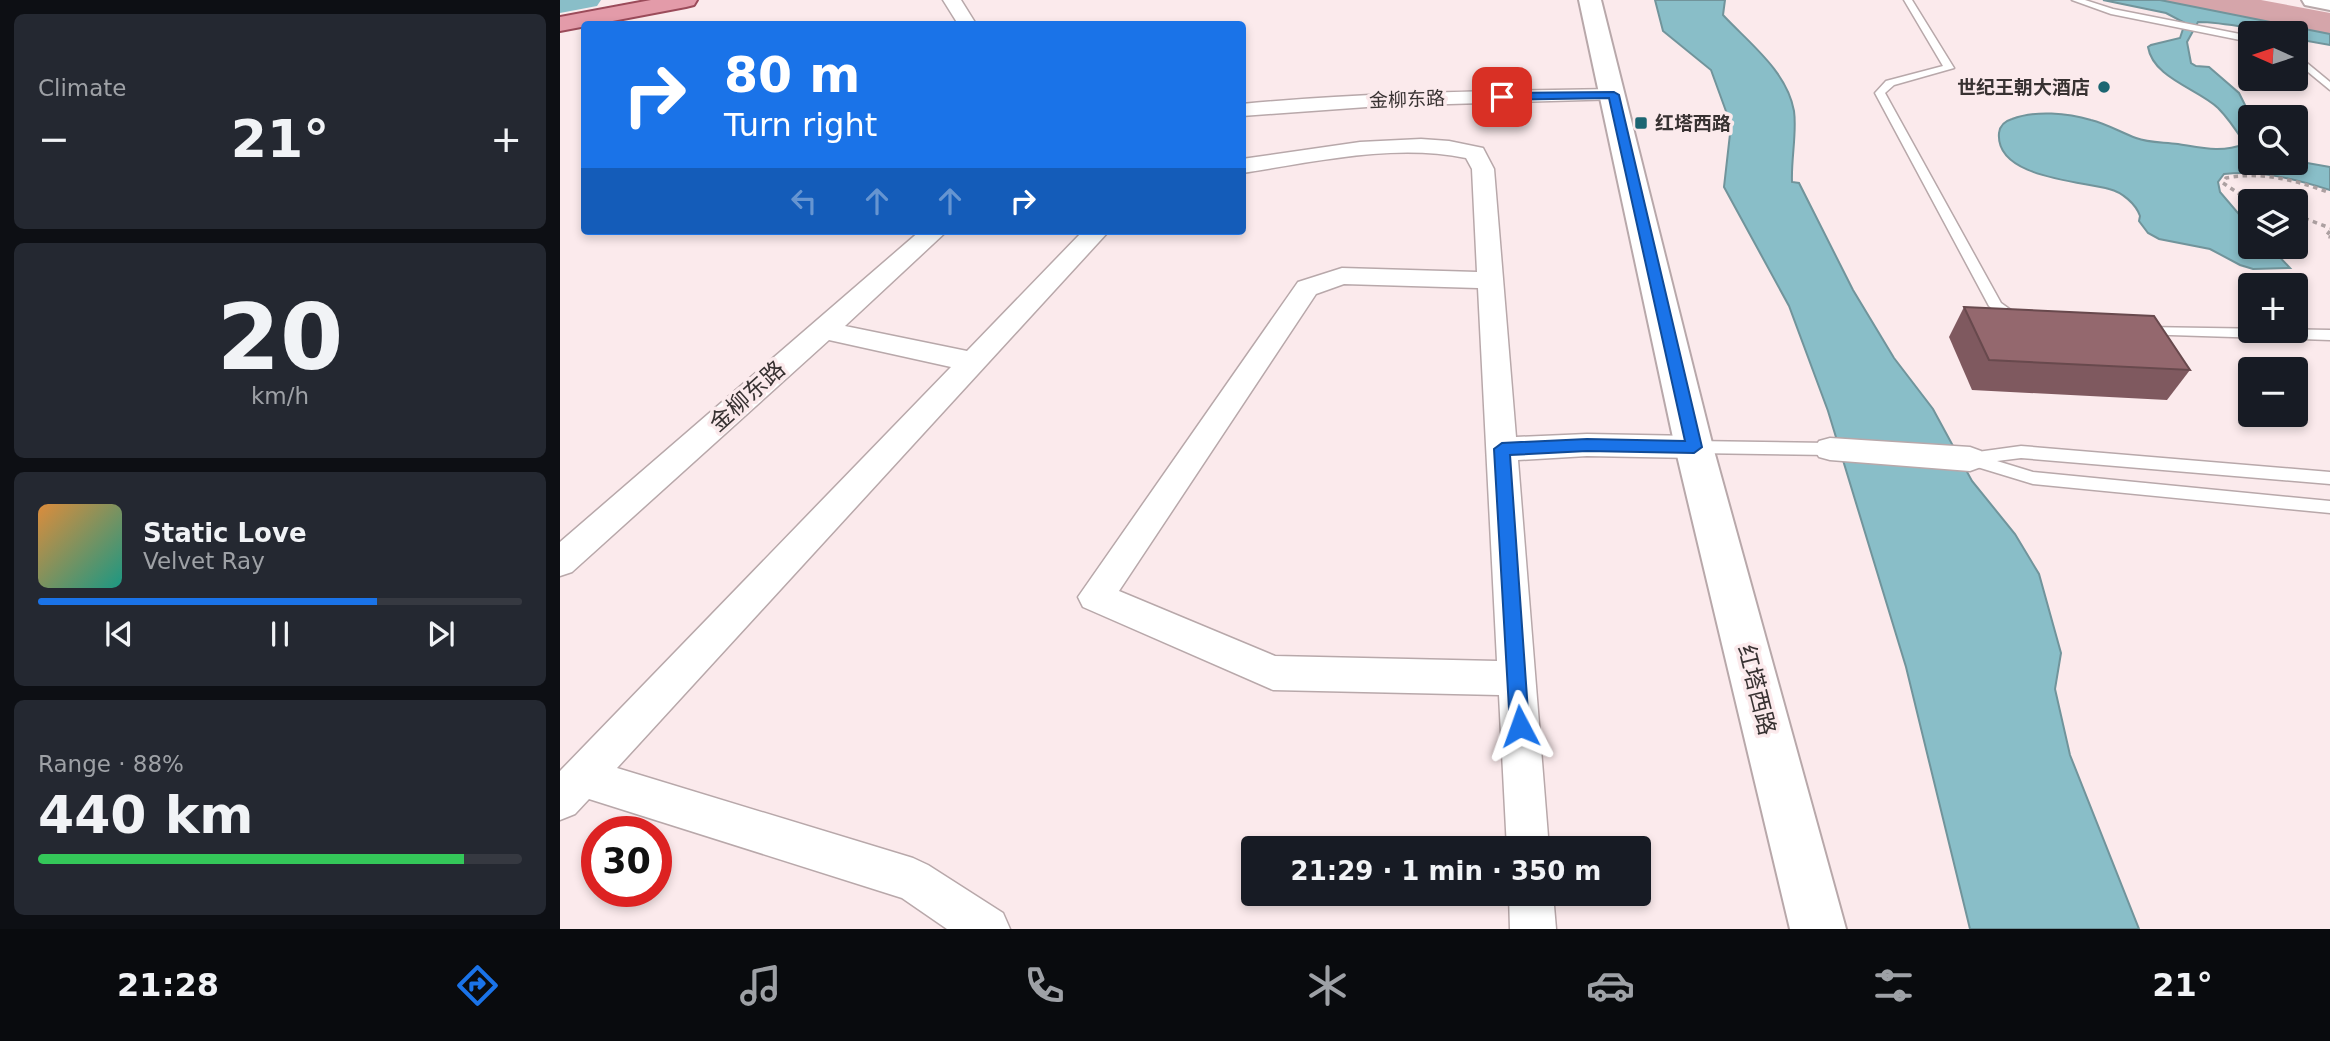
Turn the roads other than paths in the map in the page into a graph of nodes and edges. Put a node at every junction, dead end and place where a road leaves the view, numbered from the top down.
1 (686, 0) edge
2 (952, 0) edge
3 (1590, 0) edge
4 (1908, 0) edge
5 (2076, 0) edge
6 (2313, 0) edge
7 (2330, 3) edge
8 (965, 21) edge
9 (560, 24) edge
10 (2238, 37) edge
11 (2308, 68) edge
12 (2330, 87) edge
13 (1614, 95) junction
14 (1246, 110) edge
15 (1246, 165) edge
16 (930, 235) edge
17 (1093, 235) edge
18 (1490, 280) junction
19 (2027, 324) edge
20 (823, 330) junction
21 (2127, 331) edge
22 (2330, 335) edge
23 (973, 362) junction
24 (1694, 447) junction
25 (1502, 449) junction
26 (1830, 449) joint
27 (1970, 459) junction
28 (2330, 478) edge
29 (2330, 507) edge
30 (560, 562) edge
31 (1516, 677) junction
32 (571, 789) edge
33 (1527, 836) edge
34 (1532, 906) edge
35 (987, 929) edge
36 (1533, 929) edge
37 (1818, 929) edge

1 - 9 main road
2 - 8 street
3 - 13 street, 红塔西路
4 - 19 lane
5 - 10 lane
6 - 7 street
11 - 12 lane
13 - 14 street, 金柳东路
13 - 24 street, 红塔西路
15 - 18 street
16 - 20 street, 金柳东路
17 - 23 street
18 - 25 street
18 - 31 street
20 - 23 street
20 - 30 street, 金柳东路
21 - 22 lane
23 - 32 street
24 - 25 street
24 - 26 lane
24 - 37 street, 红塔西路
25 - 31 street
26 - 27 street
27 - 28 lane
27 - 29 lane
31 - 33 street
32 - 35 street
34 - 36 street

